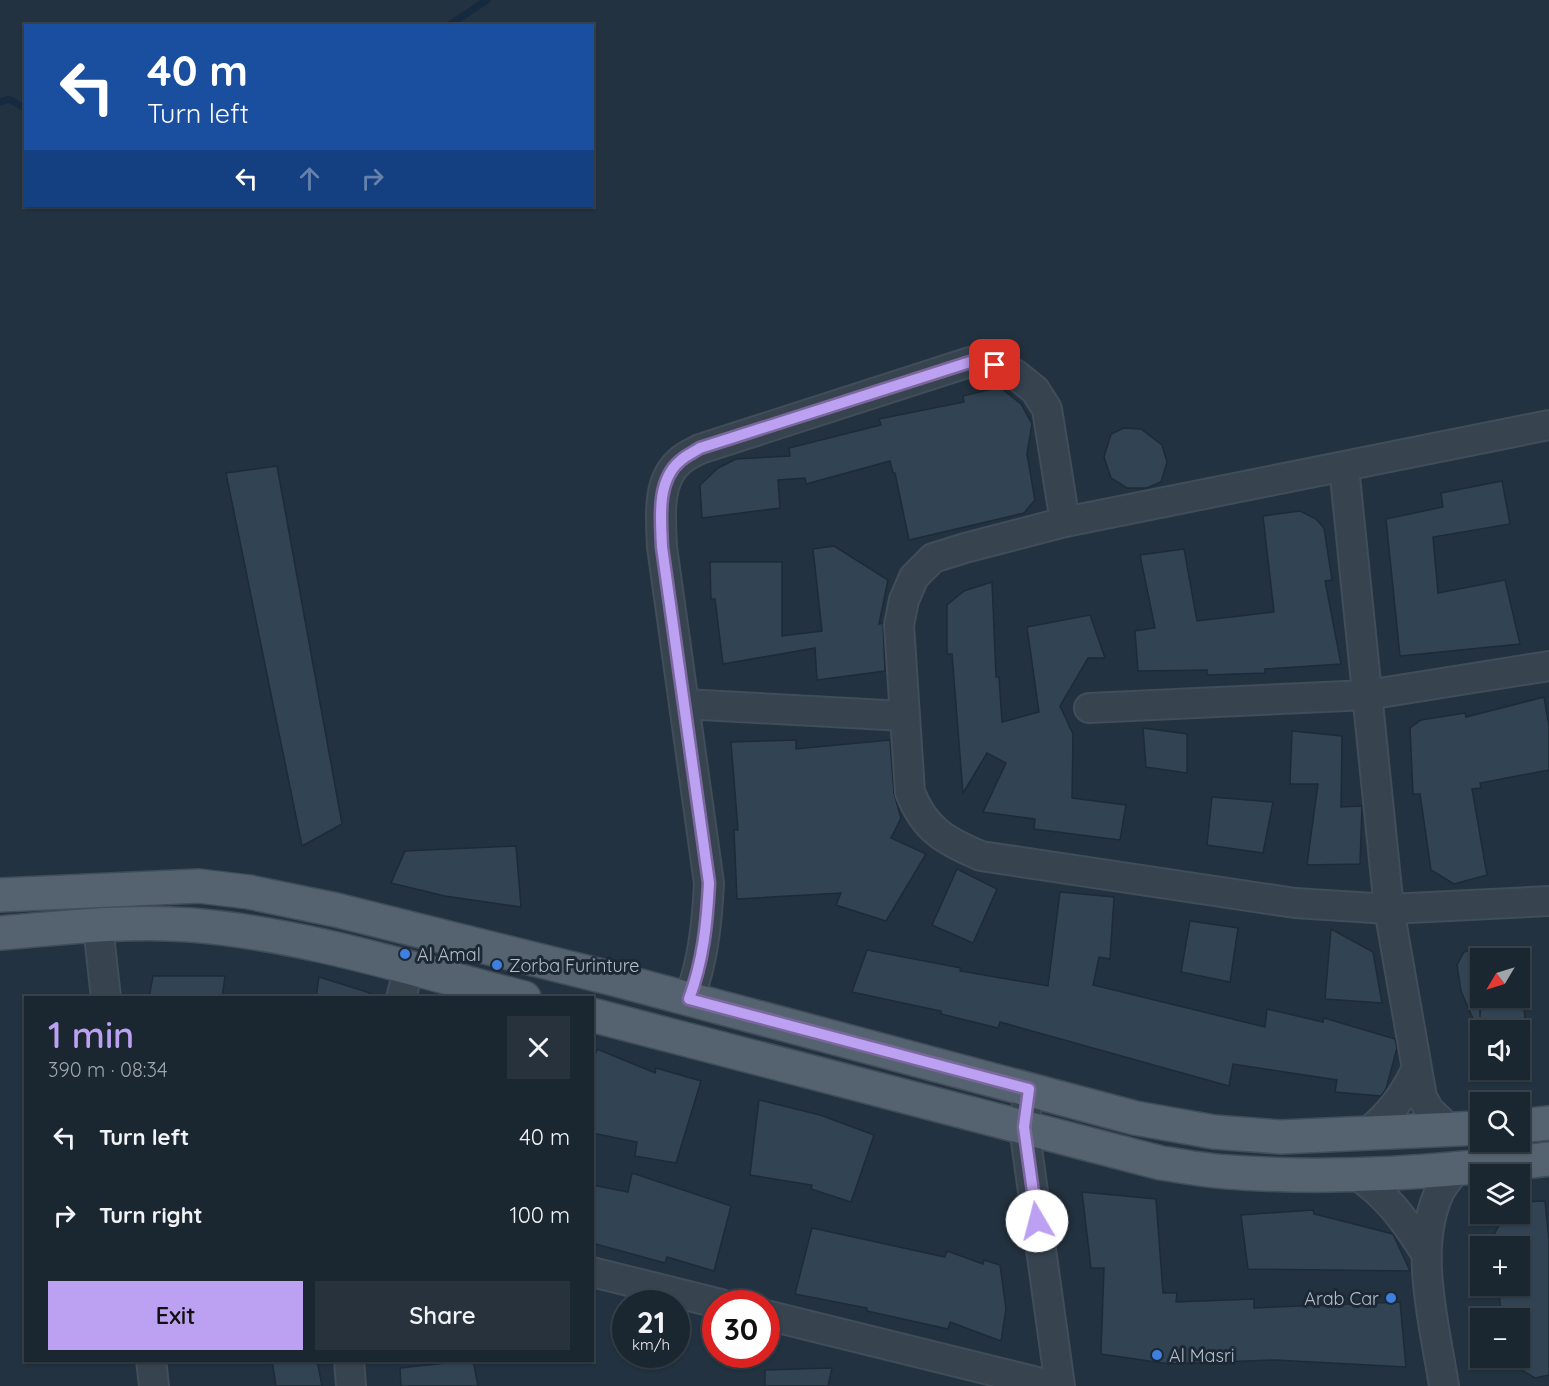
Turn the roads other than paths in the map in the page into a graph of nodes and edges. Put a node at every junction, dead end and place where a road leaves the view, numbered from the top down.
1 (1549, 425) edge
2 (1344, 466) junction
3 (1065, 522) junction
4 (1549, 666) edge
5 (1367, 695) junction
6 (684, 704) junction
7 (1089, 708) dead end
8 (904, 716) junction
9 (0, 895) edge
10 (1549, 901) edge
11 (1389, 909) junction
12 (98, 926) junction
13 (0, 933) edge
14 (405, 983) edge
15 (106, 996) edge
16 (508, 996) edge
17 (689, 999) junction
18 (594, 1016) edge
19 (1415, 1072) junction
20 (1029, 1089) junction
21 (1549, 1123) edge
22 (1530, 1125) edge
23 (1024, 1127) junction
24 (1465, 1129) edge
25 (1367, 1133) junction
26 (1549, 1160) edge
27 (1455, 1170) junction
28 (1354, 1173) junction
29 (1425, 1252) junction
30 (594, 1272) edge
31 (702, 1299) edge
32 (780, 1318) edge
33 (151, 1362) edge
34 (349, 1362) edge
35 (154, 1386) edge
36 (351, 1386) edge
37 (1053, 1386) edge
38 (1060, 1386) edge
39 (1444, 1386) edge

1 - 2 street
2 - 3 street
2 - 5 street
3 - 6 street
3 - 8 street
4 - 5 street
5 - 7 street
5 - 11 street
6 - 8 street
6 - 17 street
8 - 11 street
9 - 17 main road
10 - 11 street
11 - 19 street
12 - 13 main road
12 - 14 main road
12 - 15 street
14 - 16 main road
17 - 20 main road
18 - 23 main road
19 - 24 street
19 - 25 street
20 - 23 street
20 - 25 main road
21 - 22 main road
23 - 28 main road
23 - 38 street
24 - 25 main road
26 - 27 main road
27 - 28 main road
27 - 29 street
28 - 29 street
29 - 39 street
30 - 31 street
32 - 37 street
33 - 35 street
34 - 36 street

